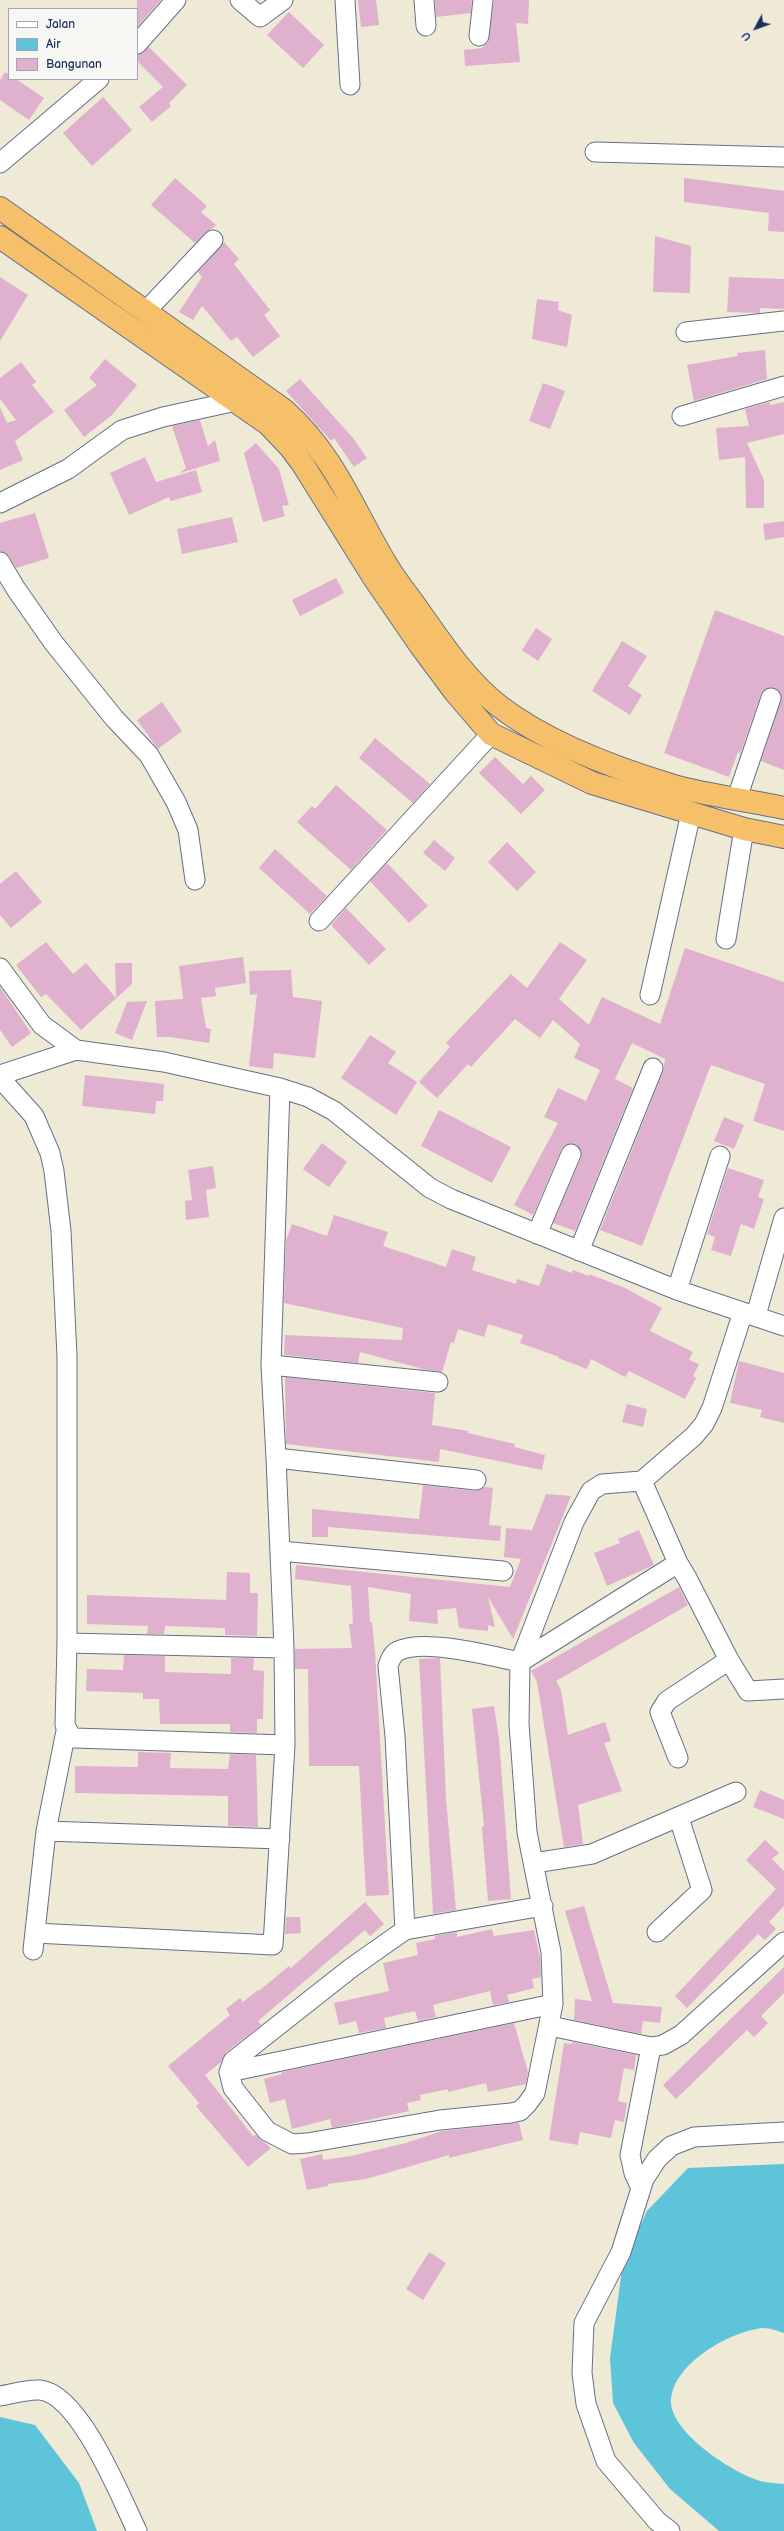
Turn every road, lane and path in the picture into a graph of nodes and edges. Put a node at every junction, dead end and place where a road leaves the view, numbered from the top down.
1 (176, 0) edge
2 (240, 0) edge
3 (283, 0) edge
4 (345, 0) edge
5 (424, 0) edge
6 (483, 0) edge
7 (426, 26) dead end
8 (479, 36) dead end
9 (138, 43) edge
10 (98, 80) edge
11 (350, 85) dead end
12 (595, 152) dead end
13 (3, 155) edge
14 (784, 157) edge
15 (0, 208) edge
16 (0, 238) edge
17 (213, 240) dead end
18 (146, 311) junction
19 (784, 321) edge
20 (686, 332) dead end
21 (784, 386) edge
22 (236, 401) junction
23 (682, 416) dead end
24 (0, 503) edge
25 (0, 562) edge
26 (772, 698) dead end
27 (491, 734) junction
28 (737, 798) junction
29 (784, 808) edge
30 (691, 813) junction
31 (744, 829) junction
32 (784, 837) edge
33 (195, 880) dead end
34 (319, 921) dead end
35 (726, 940) dead end
36 (0, 968) edge
37 (650, 995) dead end
38 (76, 1050) junction
39 (653, 1068) dead end
40 (0, 1075) edge
41 (0, 1078) edge
42 (280, 1088) junction
43 (571, 1154) dead end
44 (720, 1156) dead end
45 (784, 1218) edge
46 (537, 1234) junction
47 (579, 1251) junction
48 (677, 1290) junction
49 (749, 1314) junction
50 (784, 1326) edge
51 (271, 1365) junction
52 (438, 1382) dead end
53 (276, 1458) junction
54 (476, 1480) dead end
55 (642, 1481) junction
56 (280, 1551) junction
57 (678, 1563) junction
58 (503, 1571) dead end
59 (67, 1643) junction
60 (284, 1648) junction
61 (729, 1660) junction
62 (520, 1662) junction
63 (784, 1689) edge
64 (66, 1731) junction
65 (285, 1745) junction
66 (678, 1758) dead end
67 (736, 1792) dead end
68 (679, 1818) junction
69 (46, 1831) junction
70 (280, 1839) junction
71 (534, 1863) junction
72 (543, 1906) junction
73 (405, 1930) junction
74 (657, 1932) dead end
75 (784, 1942) edge
76 (553, 2004) junction
77 (550, 2026) junction
78 (651, 2047) junction
79 (229, 2072) junction
80 (784, 2132) edge
81 (641, 2188) junction
82 (0, 2396) edge
83 (136, 2531) edge
84 (670, 2531) edge

1 - 9 street
2 - 3 street
4 - 11 street
5 - 7 street
6 - 8 street
10 - 13 street
12 - 14 street
15 - 18 highway
16 - 22 highway
17 - 18 street
18 - 28 highway
19 - 20 street
21 - 23 street
22 - 24 street
22 - 27 highway
25 - 33 street
26 - 28 street
27 - 30 highway
27 - 34 street
28 - 29 highway
30 - 31 highway
30 - 37 street
31 - 32 highway
31 - 35 street
36 - 38 street
38 - 40 street
38 - 42 street
39 - 47 street
41 - 59 street
42 - 46 street
42 - 51 street
43 - 46 street
44 - 48 street
45 - 49 street
46 - 47 street
47 - 48 street
48 - 49 street
49 - 50 street
49 - 55 street
51 - 52 street
51 - 53 street
53 - 54 street
53 - 56 street
55 - 57 street
55 - 62 street
56 - 58 street
56 - 60 street
57 - 61 street
57 - 62 street
59 - 60 street
59 - 64 street
60 - 65 street
61 - 63 street
61 - 66 street
62 - 71 street
62 - 73 street
64 - 65 street
64 - 69 street
65 - 70 street
67 - 68 street
68 - 71 street
68 - 74 street
69 - 70 street
69 - 70 street
71 - 72 street
72 - 73 street
72 - 76 street
73 - 79 street
75 - 78 street
76 - 77 street
76 - 79 street
77 - 78 street
77 - 79 street
78 - 81 street
80 - 81 street
81 - 84 street
82 - 83 street

